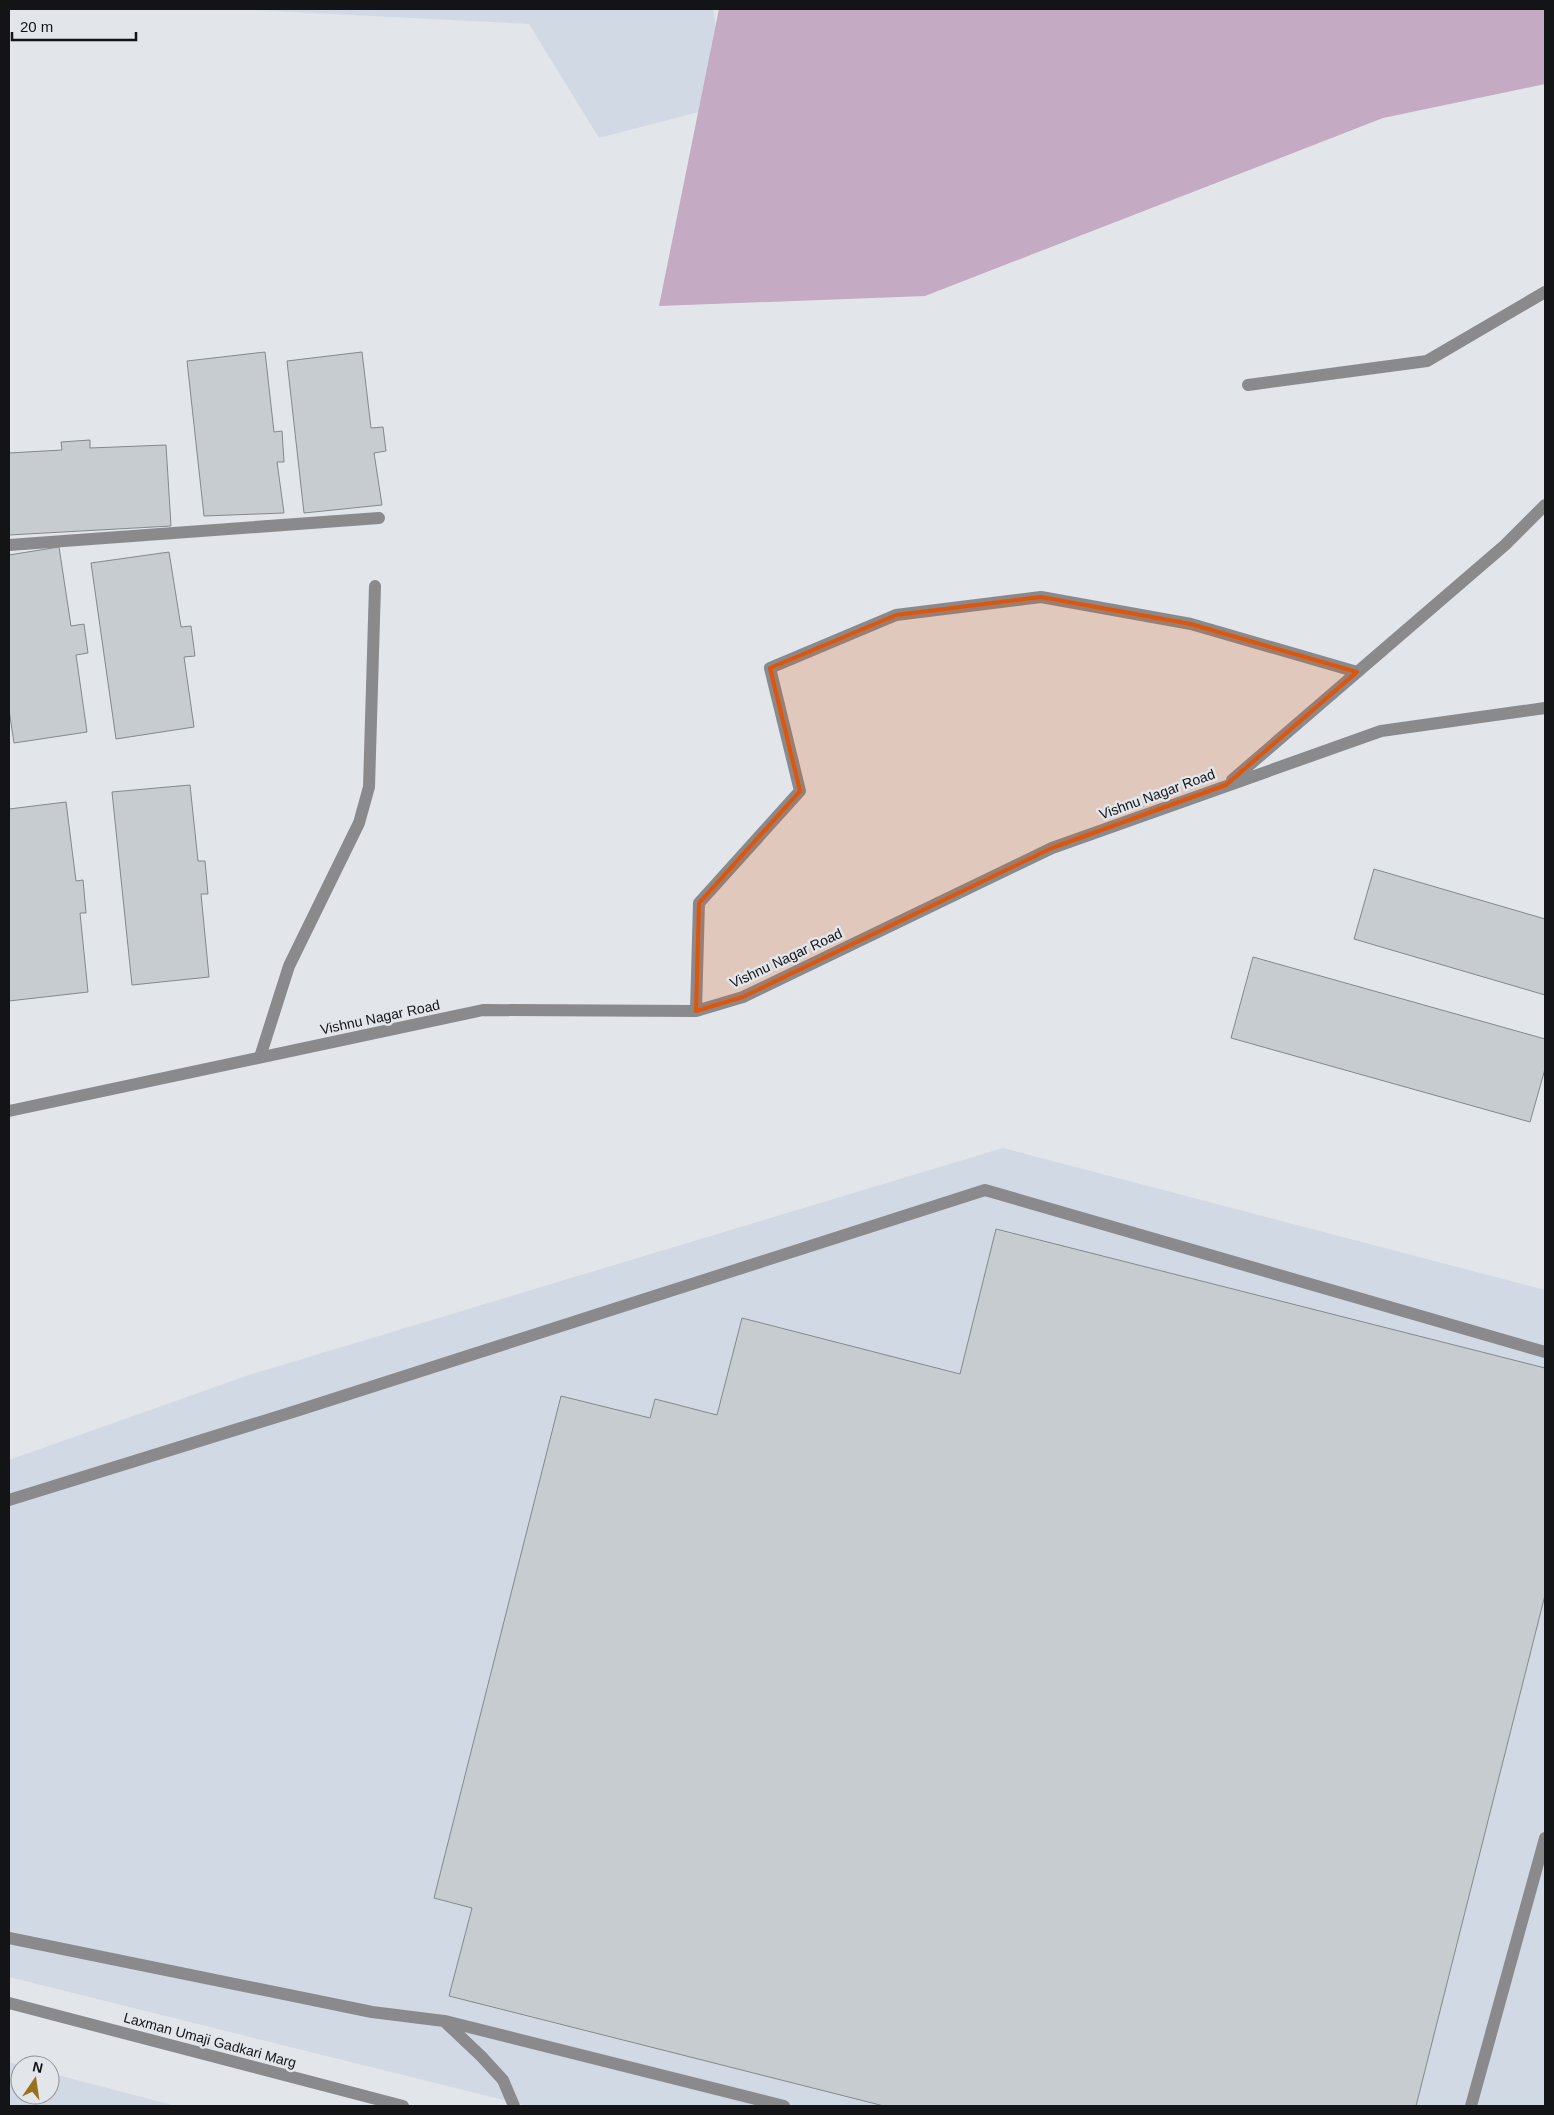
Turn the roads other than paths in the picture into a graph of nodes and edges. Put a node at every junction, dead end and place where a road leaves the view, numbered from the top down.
1 (1545, 292) edge
2 (1248, 385) dead end
3 (1545, 505) edge
4 (379, 518) dead end
5 (9, 545) edge
6 (375, 586) dead end
7 (1357, 672) junction
8 (1545, 708) edge
9 (1226, 785) junction
10 (696, 1011) junction
11 (260, 1057) junction
12 (9, 1111) edge
13 (1545, 1352) edge
14 (9, 1500) edge
15 (1545, 1838) edge
16 (9, 1938) edge
17 (9, 2003) edge
18 (444, 2021) junction
19 (403, 2106) edge
20 (514, 2106) edge
21 (784, 2106) edge
22 (1471, 2106) edge

1 - 2 street
3 - 7 street
4 - 5 street
6 - 11 street
7 - 9 street
7 - 10 street
8 - 9 street, Vishnu Nagar Road
9 - 10 street, Vishnu Nagar Road
10 - 11 street, Vishnu Nagar Road
11 - 12 street, Vishnu Nagar Road
13 - 14 street
15 - 22 street
16 - 18 street
17 - 19 street, Laxman Umaji Gadkari Marg
18 - 20 street
18 - 21 street

